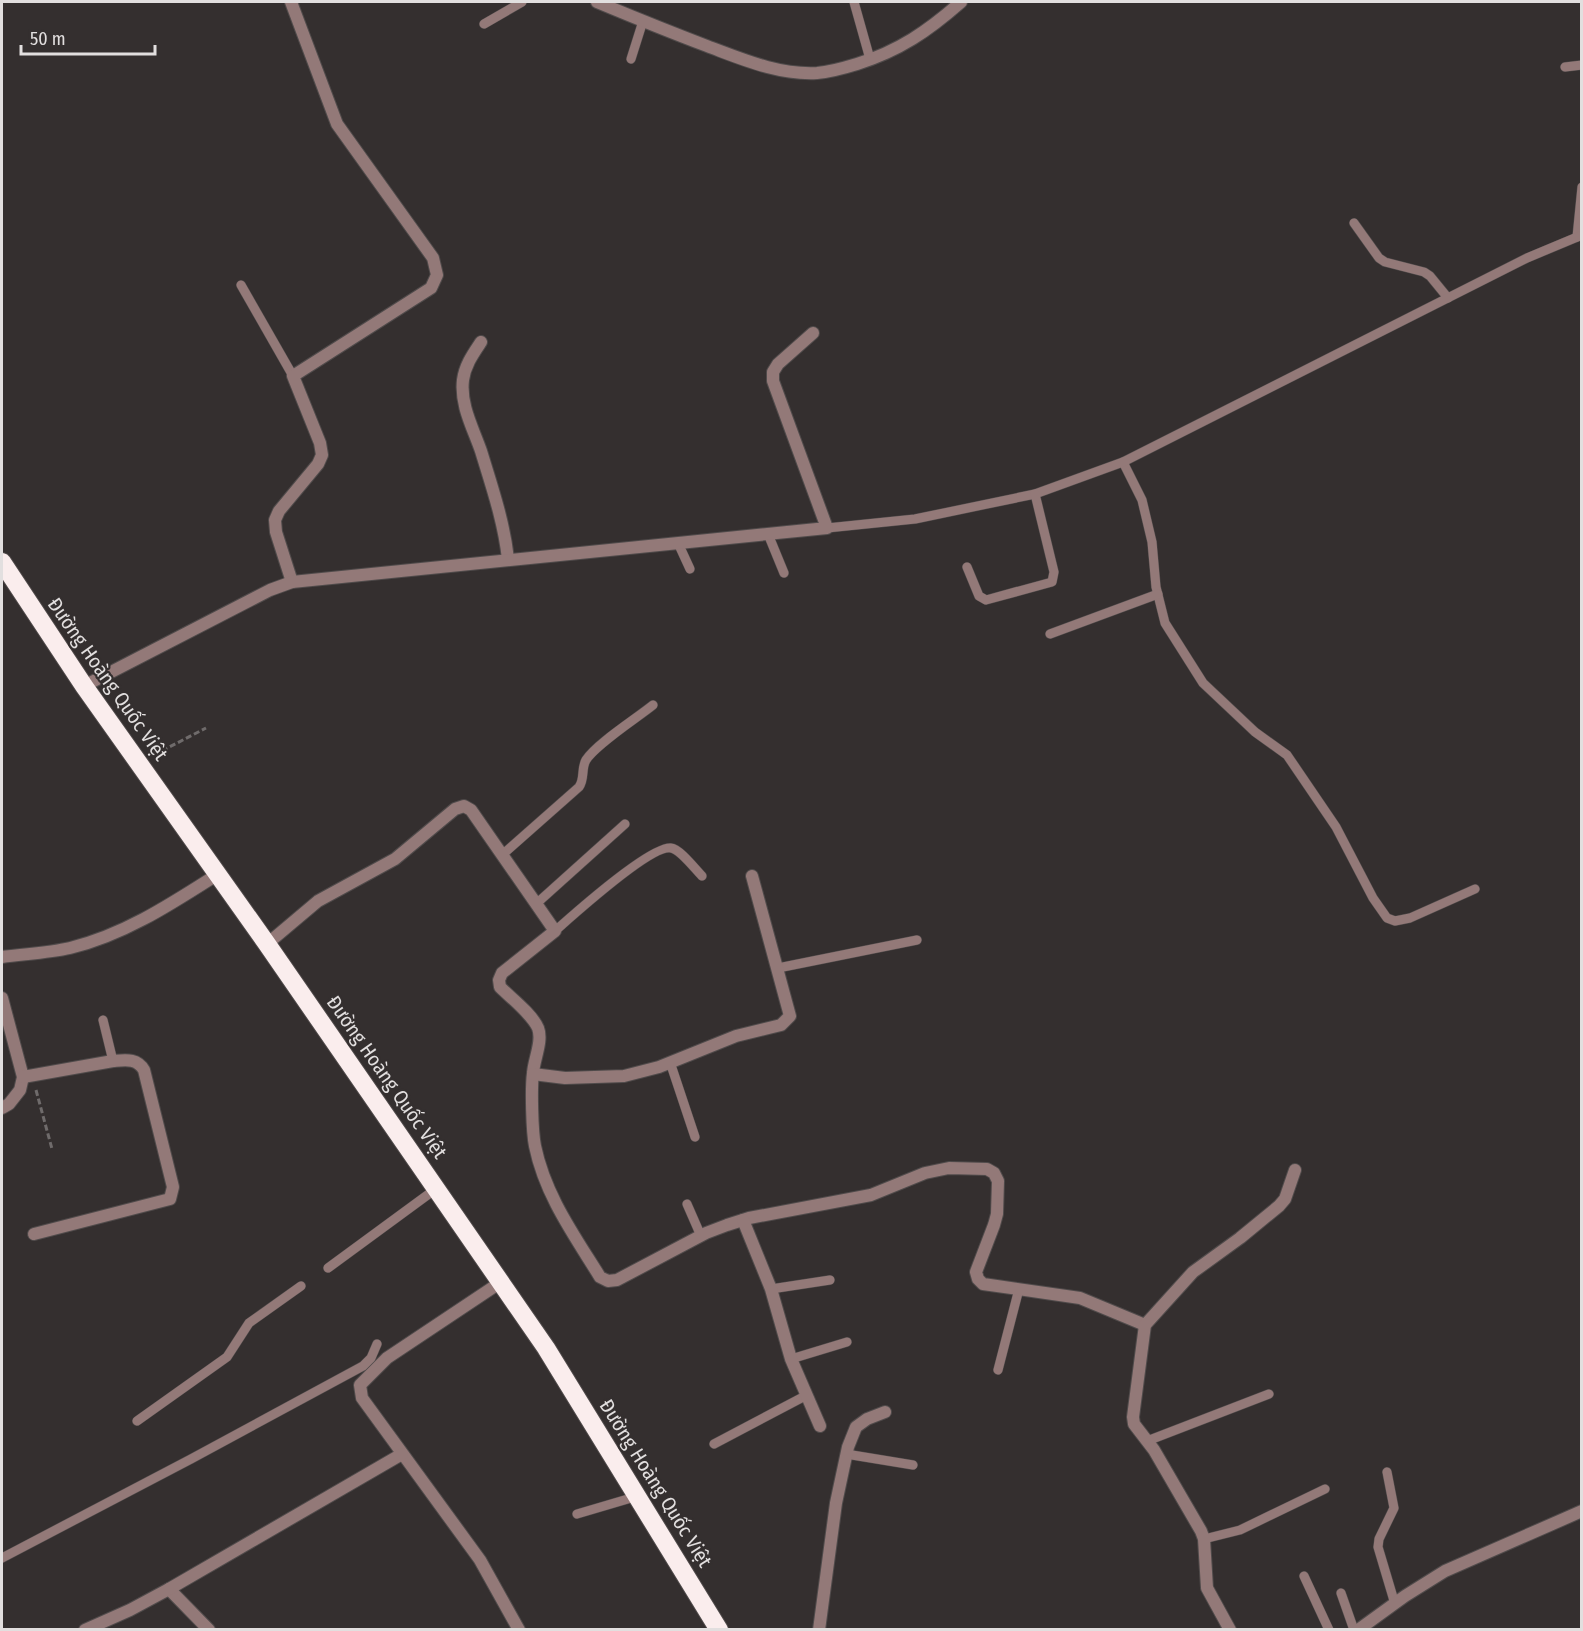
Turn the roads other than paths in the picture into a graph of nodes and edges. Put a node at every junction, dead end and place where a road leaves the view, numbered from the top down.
1 (291, 2) edge
2 (522, 2) edge
3 (597, 2) edge
4 (854, 2) edge
5 (961, 2) edge
6 (643, 21) junction
7 (484, 24) dead end
8 (631, 59) dead end
9 (870, 60) junction
10 (1581, 65) edge
11 (1565, 67) dead end
12 (1581, 187) edge
13 (1354, 223) dead end
14 (1579, 236) edge
15 (241, 285) dead end
16 (1448, 298) junction
17 (813, 333) dead end
18 (481, 342) dead end
19 (293, 375) junction
20 (1123, 462) junction
21 (1035, 494) junction
22 (827, 528) junction
23 (768, 534) junction
24 (678, 543) junction
25 (508, 559) junction
26 (2, 562) edge
27 (967, 567) dead end
28 (690, 569) dead end
29 (784, 573) dead end
30 (292, 582) junction
31 (1158, 594) junction
32 (1050, 634) dead end
33 (84, 686) junction
34 (653, 705) dead end
35 (625, 824) dead end
36 (502, 855) junction
37 (218, 874) junction
38 (702, 876) dead end
39 (752, 876) dead end
40 (1475, 889) dead end
41 (536, 904) junction
42 (555, 931) junction
43 (917, 940) dead end
44 (267, 944) junction
45 (2, 957) edge
46 (778, 968) junction
47 (2, 998) edge
48 (103, 1020) dead end
49 (113, 1061) junction
50 (670, 1062) junction
51 (533, 1074) junction
52 (28, 1076) junction
53 (2, 1108) edge
54 (695, 1137) dead end
55 (1294, 1170) dead end
56 (437, 1188) junction
57 (687, 1204) dead end
58 (743, 1220) junction
59 (34, 1234) dead end
60 (700, 1236) junction
61 (328, 1268) dead end
62 (830, 1280) dead end
63 (501, 1282) junction
64 (301, 1286) dead end
65 (771, 1289) junction
66 (1019, 1289) junction
67 (1145, 1325) junction
68 (847, 1342) dead end
69 (377, 1344) dead end
70 (791, 1359) junction
71 (998, 1370) dead end
72 (1269, 1394) dead end
73 (807, 1395) junction
74 (885, 1412) dead end
75 (137, 1422) dead end
76 (820, 1426) dead end
77 (1147, 1441) junction
78 (714, 1444) dead end
79 (402, 1454) junction
80 (846, 1454) junction
81 (913, 1465) dead end
82 (1387, 1472) dead end
83 (1325, 1489) dead end
84 (638, 1496) junction
85 (1581, 1511) edge
86 (577, 1514) dead end
87 (1204, 1539) junction
88 (2, 1558) edge
89 (1304, 1576) dead end
90 (169, 1589) junction
91 (1341, 1593) dead end
92 (1395, 1604) junction
93 (85, 1629) edge
94 (209, 1629) edge
95 (519, 1629) edge
96 (719, 1629) edge
97 (819, 1629) edge
98 (1230, 1629) edge
99 (1329, 1629) edge
100 (1356, 1629) edge

1 - 19 street
2 - 7 lane
3 - 6 street
4 - 9 lane
5 - 9 street
6 - 8 lane
6 - 9 street
10 - 11 lane
12 - 14 lane
13 - 16 lane
14 - 16 lane
15 - 19 lane
16 - 20 lane
17 - 22 street
18 - 25 street
19 - 30 street
20 - 21 lane
20 - 31 lane
21 - 22 lane
21 - 27 lane
22 - 23 street
23 - 24 street
23 - 29 lane
24 - 25 street
24 - 28 lane
25 - 30 street
26 - 33 highway, Đường Hoàng Quốc Việt
30 - 33 street
31 - 32 lane
31 - 40 lane
33 - 37 highway, Đường Hoàng Quốc Việt
34 - 36 lane
35 - 41 lane
36 - 41 street
36 - 44 street
37 - 44 highway, Đường Hoàng Quốc Việt
37 - 45 street
38 - 42 lane
39 - 46 street
41 - 42 street
42 - 51 street
43 - 46 lane
44 - 56 highway, Đường Hoàng Quốc Việt
46 - 50 street
47 - 52 street
48 - 49 lane
49 - 52 street
49 - 59 street
50 - 51 street
50 - 54 lane
51 - 60 street
52 - 53 street
55 - 67 street
56 - 61 lane
56 - 63 highway, Đường Hoàng Quốc Việt
57 - 60 lane
58 - 60 street
58 - 65 street
58 - 66 street
62 - 65 lane
63 - 79 street
63 - 84 highway, Đường Hoàng Quốc Việt
64 - 75 lane
65 - 70 street
66 - 67 street
66 - 71 lane
67 - 77 street
68 - 70 lane
69 - 88 lane
70 - 73 street
72 - 77 lane
73 - 76 street
73 - 78 lane
74 - 80 street
77 - 87 street
79 - 90 street
79 - 95 street
80 - 81 lane
80 - 97 street
82 - 92 lane
83 - 87 lane
84 - 86 lane
84 - 96 highway, Đường Hoàng Quốc Việt
85 - 92 street
87 - 98 street
89 - 99 lane
90 - 93 street
90 - 94 street
91 - 100 lane
92 - 100 street

